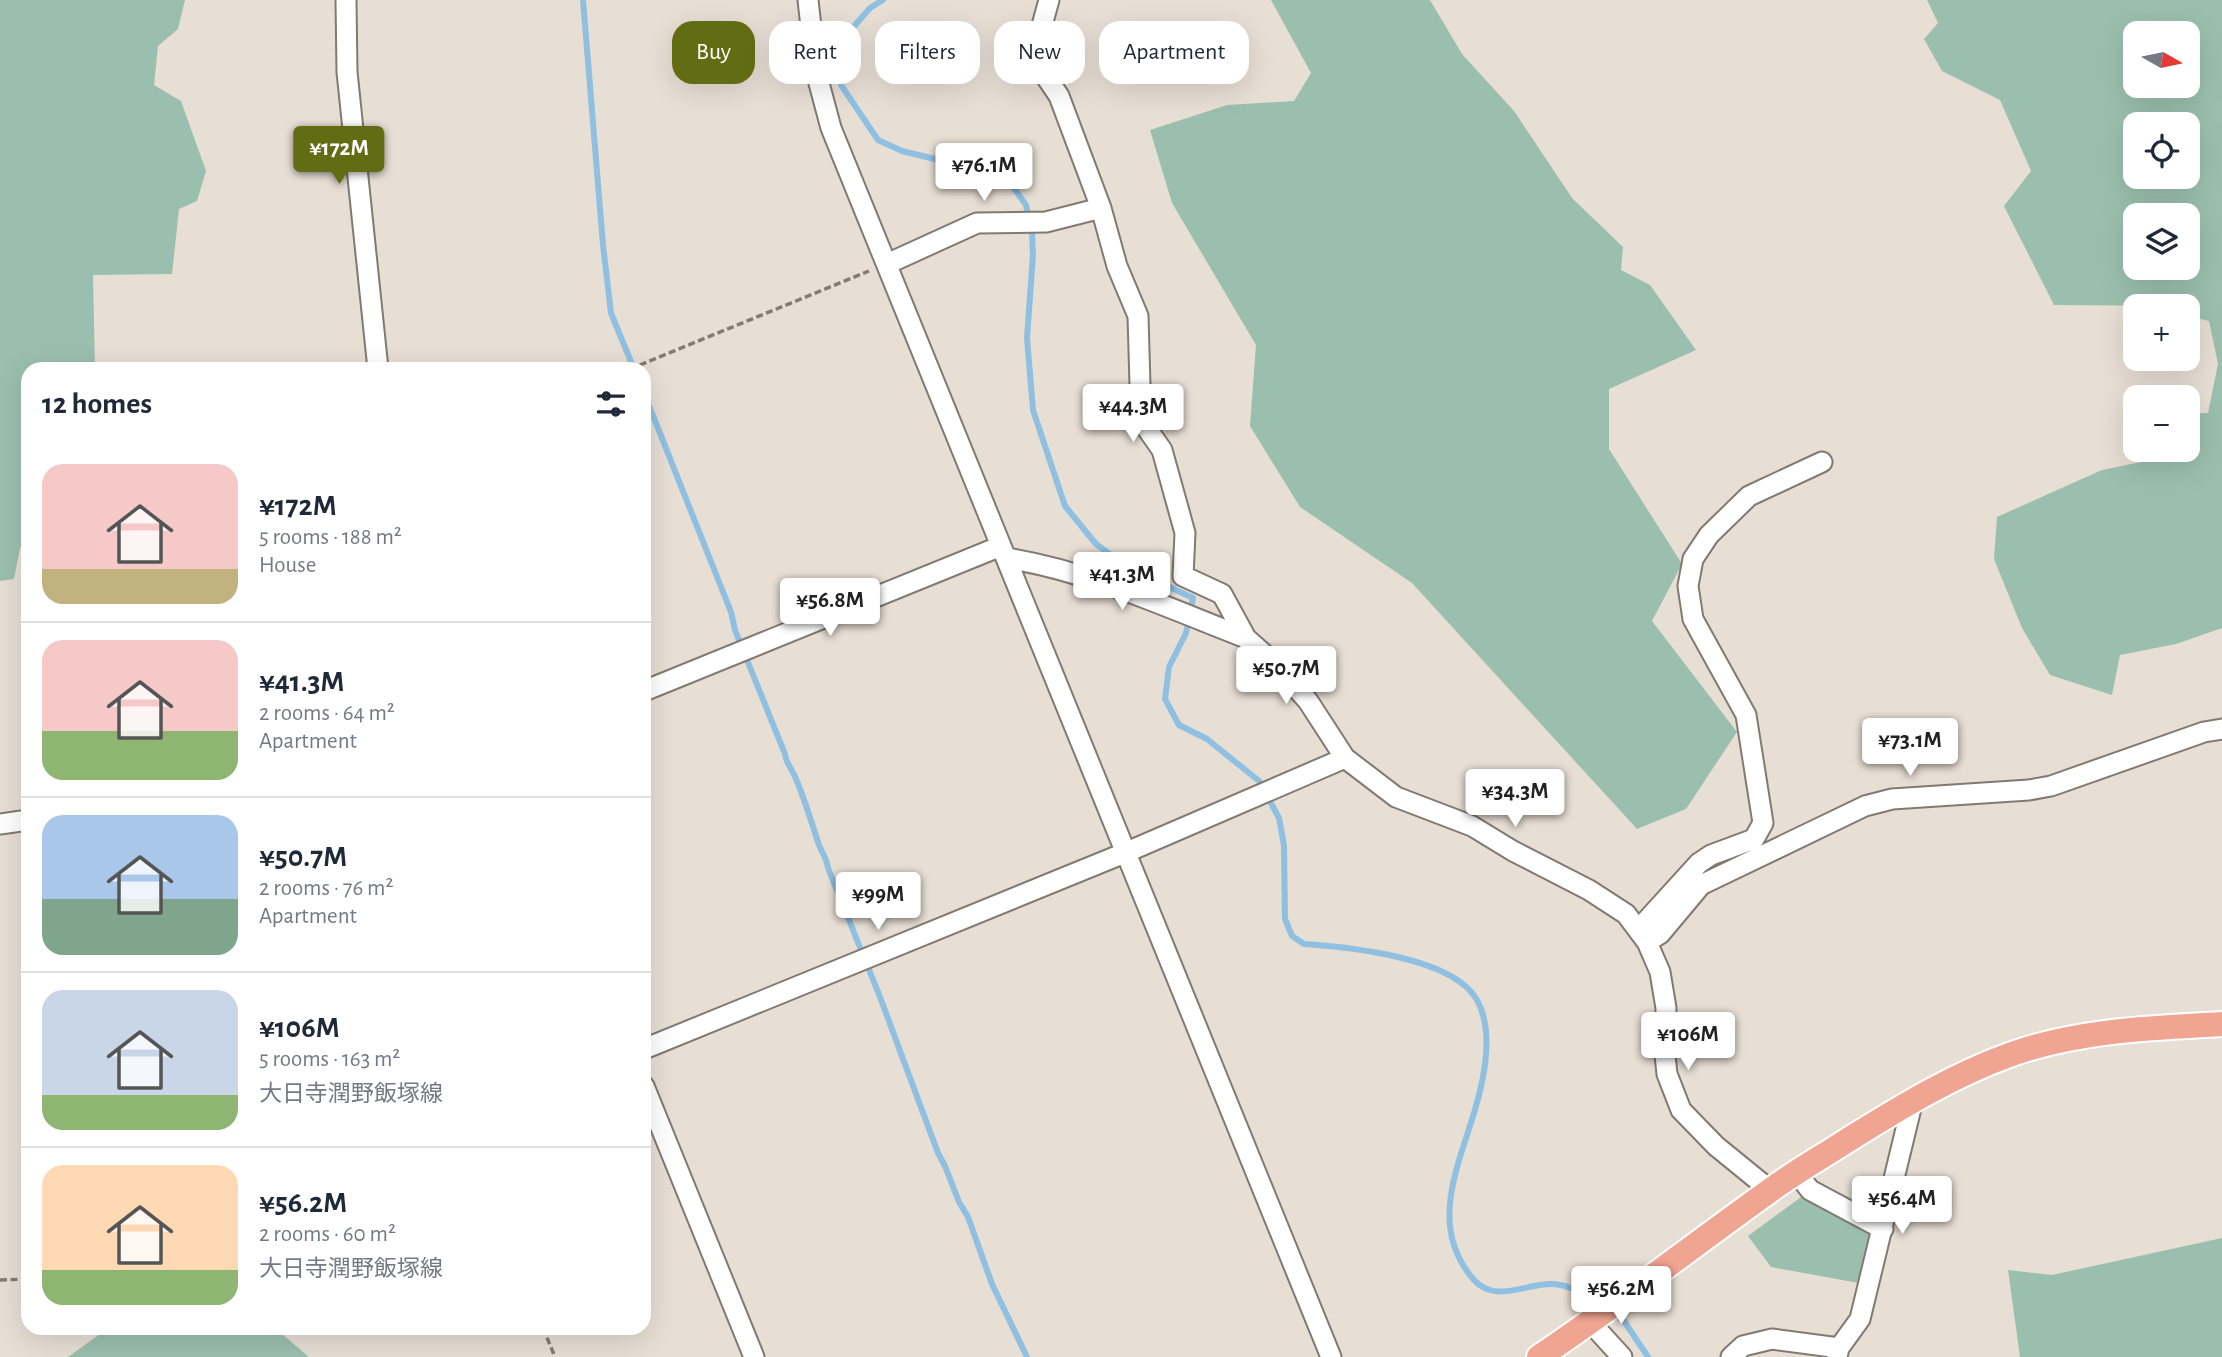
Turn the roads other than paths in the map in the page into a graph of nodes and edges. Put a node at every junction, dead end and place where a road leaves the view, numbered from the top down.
1 (346, 0) edge
2 (808, 0) edge
3 (1049, 0) edge
4 (1101, 208) junction
5 (887, 264) junction
6 (377, 362) edge
7 (1822, 462) dead end
8 (1004, 552) junction
9 (1246, 638) junction
10 (651, 688) edge
11 (2222, 729) edge
12 (1345, 758) junction
13 (21, 821) edge
14 (0, 824) edge
15 (1128, 852) junction
16 (1642, 936) junction
17 (2222, 1024) edge
18 (651, 1046) edge
19 (1913, 1100) junction
20 (651, 1103) edge
21 (1797, 1173) junction
22 (1770, 1190) junction
23 (1883, 1230) junction
24 (1591, 1323) junction
25 (1838, 1352) edge
26 (754, 1357) edge
27 (1331, 1357) edge
28 (1539, 1357) edge
29 (1622, 1357) edge
30 (1731, 1357) edge

1 - 6 street
2 - 5 street
3 - 4 street
4 - 5 street
4 - 9 street
5 - 8 street
7 - 16 street
8 - 9 street
8 - 10 street
8 - 15 street
9 - 12 street
11 - 16 street
12 - 15 street
12 - 16 street
13 - 14 street
15 - 18 street
15 - 27 street
16 - 22 street
17 - 19 main road
19 - 21 main road
19 - 23 street
20 - 26 street
21 - 22 main road
21 - 23 street
22 - 24 main road
23 - 25 street
24 - 28 main road
24 - 29 street
25 - 30 street

